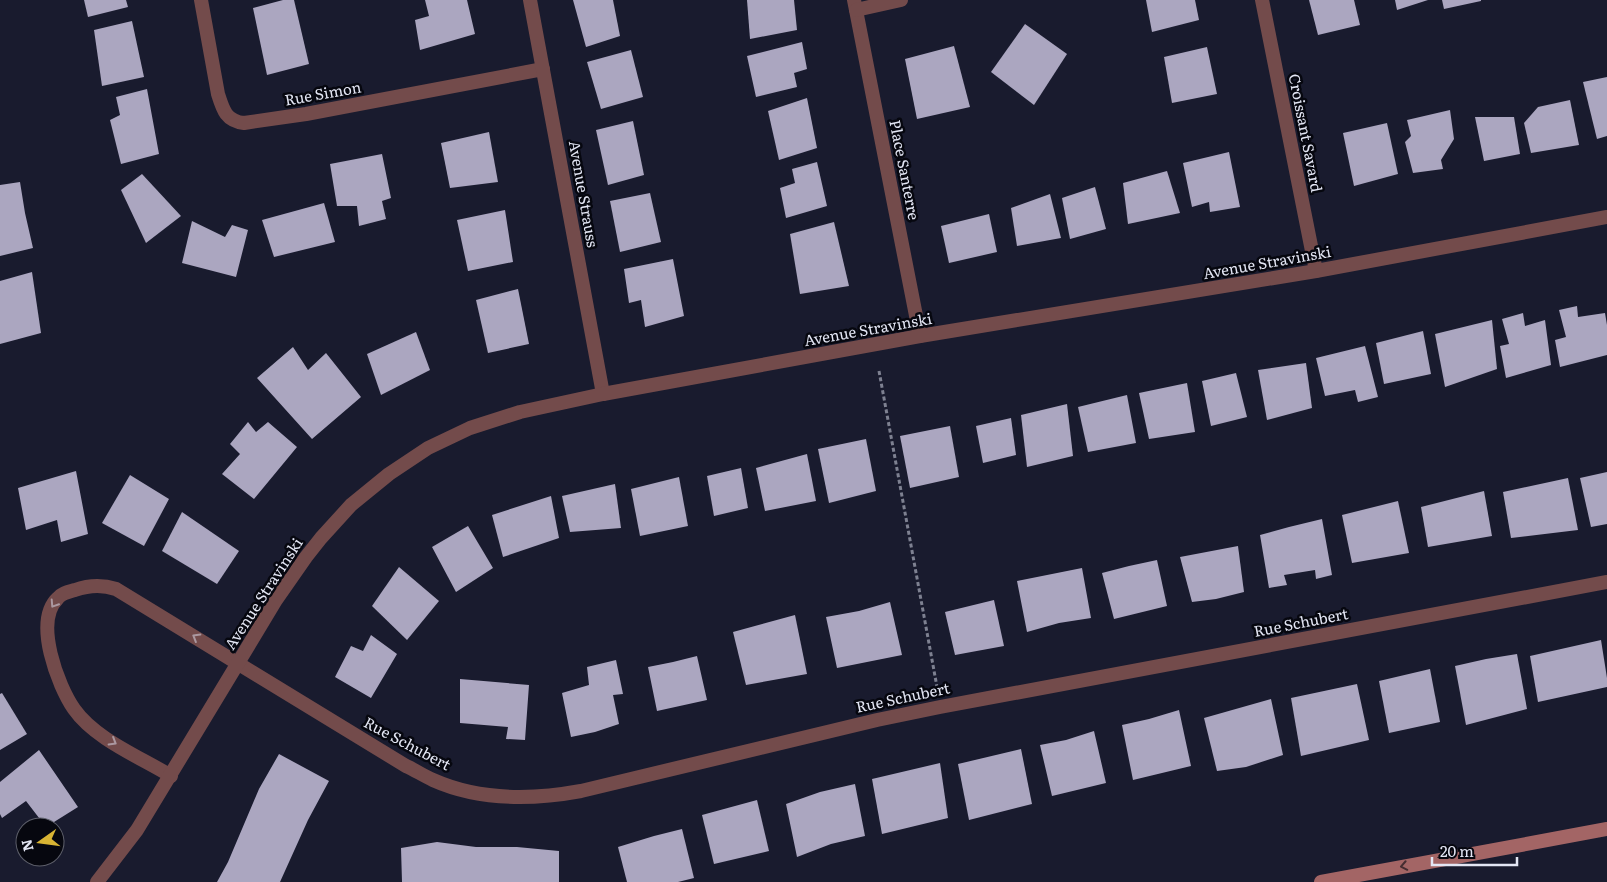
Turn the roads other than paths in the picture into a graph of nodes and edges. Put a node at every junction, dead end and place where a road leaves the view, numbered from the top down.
1 (200, 0) edge
2 (530, 0) edge
3 (901, 0) edge
4 (1262, 0) edge
5 (855, 5) edge
6 (543, 69) junction
7 (1607, 217) edge
8 (1316, 272) junction
9 (920, 336) junction
10 (603, 394) junction
11 (1607, 582) edge
12 (238, 663) junction
13 (171, 776) junction
14 (1607, 829) edge
15 (97, 882) edge
16 (1320, 882) edge

1 - 6 street, Rue Simon
2 - 6 street, Avenue Strauss
3 - 5 street, Place Santerre
4 - 8 street, Croissant Savard
5 - 9 street, Place Santerre
6 - 10 street, Avenue Strauss
7 - 8 street, Avenue Stravinski
8 - 9 street, Avenue Stravinski
9 - 10 street, Avenue Stravinski
10 - 12 street, Avenue Stravinski
11 - 12 street, Rue Schubert
12 - 13 street, Avenue Stravinski
12 -> 13 street, Avenue Stravinski
13 - 15 street, Avenue Stravinski
14 -> 16 main road

